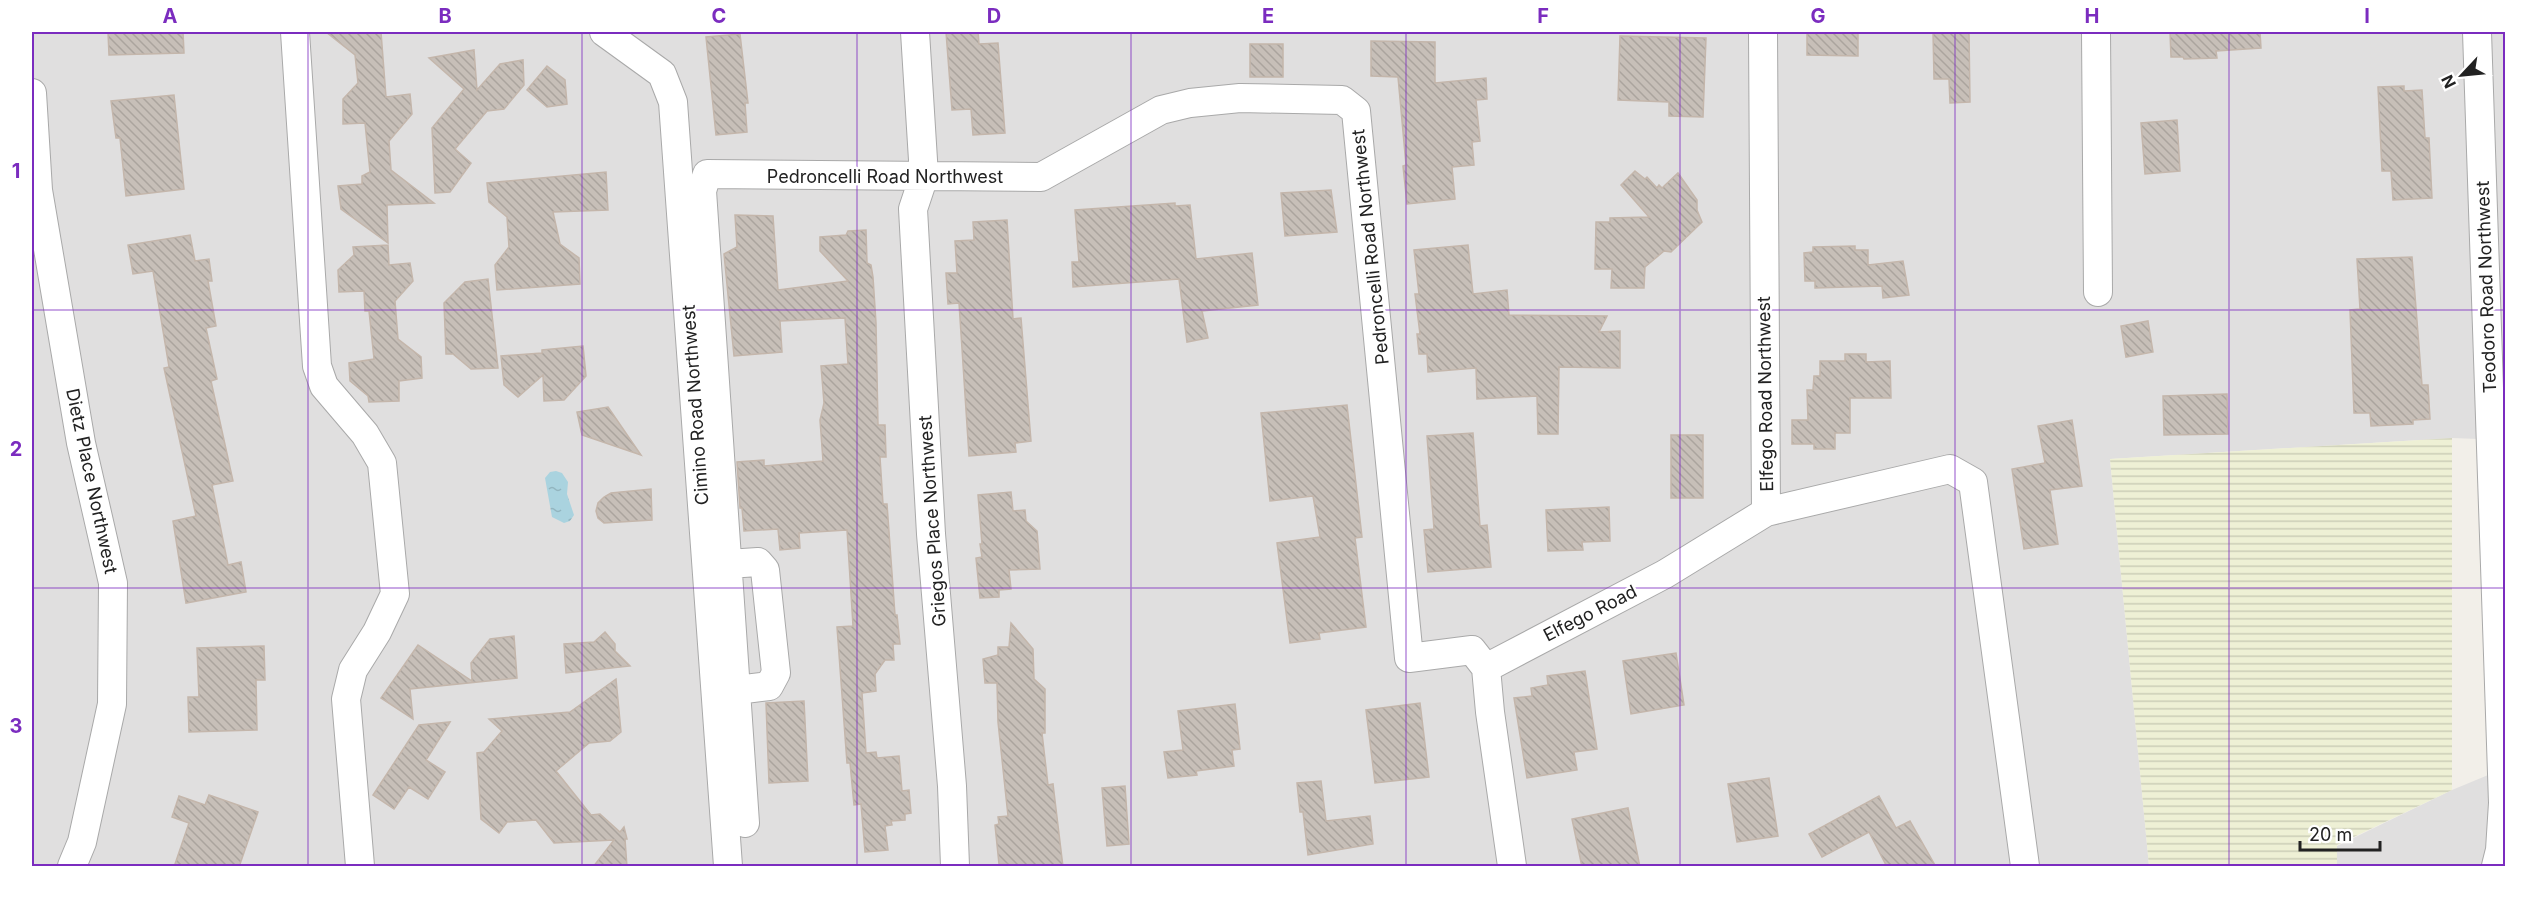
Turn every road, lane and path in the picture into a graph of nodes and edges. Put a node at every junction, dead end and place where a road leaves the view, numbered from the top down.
1 (295, 32) edge
2 (604, 32) edge
3 (915, 32) edge
4 (1763, 32) edge
5 (2096, 32) edge
6 (2477, 32) edge
7 (32, 93) edge
8 (924, 176) junction
9 (35, 191) edge
10 (2098, 292) dead end
11 (1766, 512) junction
12 (728, 564) junction
13 (1486, 668) junction
14 (737, 690) junction
15 (735, 816) junction
16 (72, 867) edge
17 (360, 867) edge
18 (728, 867) edge
19 (955, 867) edge
20 (1512, 867) edge
21 (2025, 867) edge
22 (2496, 867) edge

1 - 17 street
2 - 15 street, Cimino Road Northwest
3 - 8 street
4 - 11 street, Elfego Road Northwest
5 - 10 street
6 - 22 street, Teodoro Road Northwest
7 - 9 street, Dietz Place Northwest
8 - 12 street, Pedroncelli Road Northwest
8 - 13 street, Pedroncelli Road Northwest
8 - 19 street, Griegos Place Northwest
9 - 16 street, Dietz Place Northwest
11 - 13 street, Elfego Road
11 - 21 street, Elfego Road Northwest
12 - 14 street
12 - 14 street
13 - 20 street
14 - 15 street
15 - 18 street

